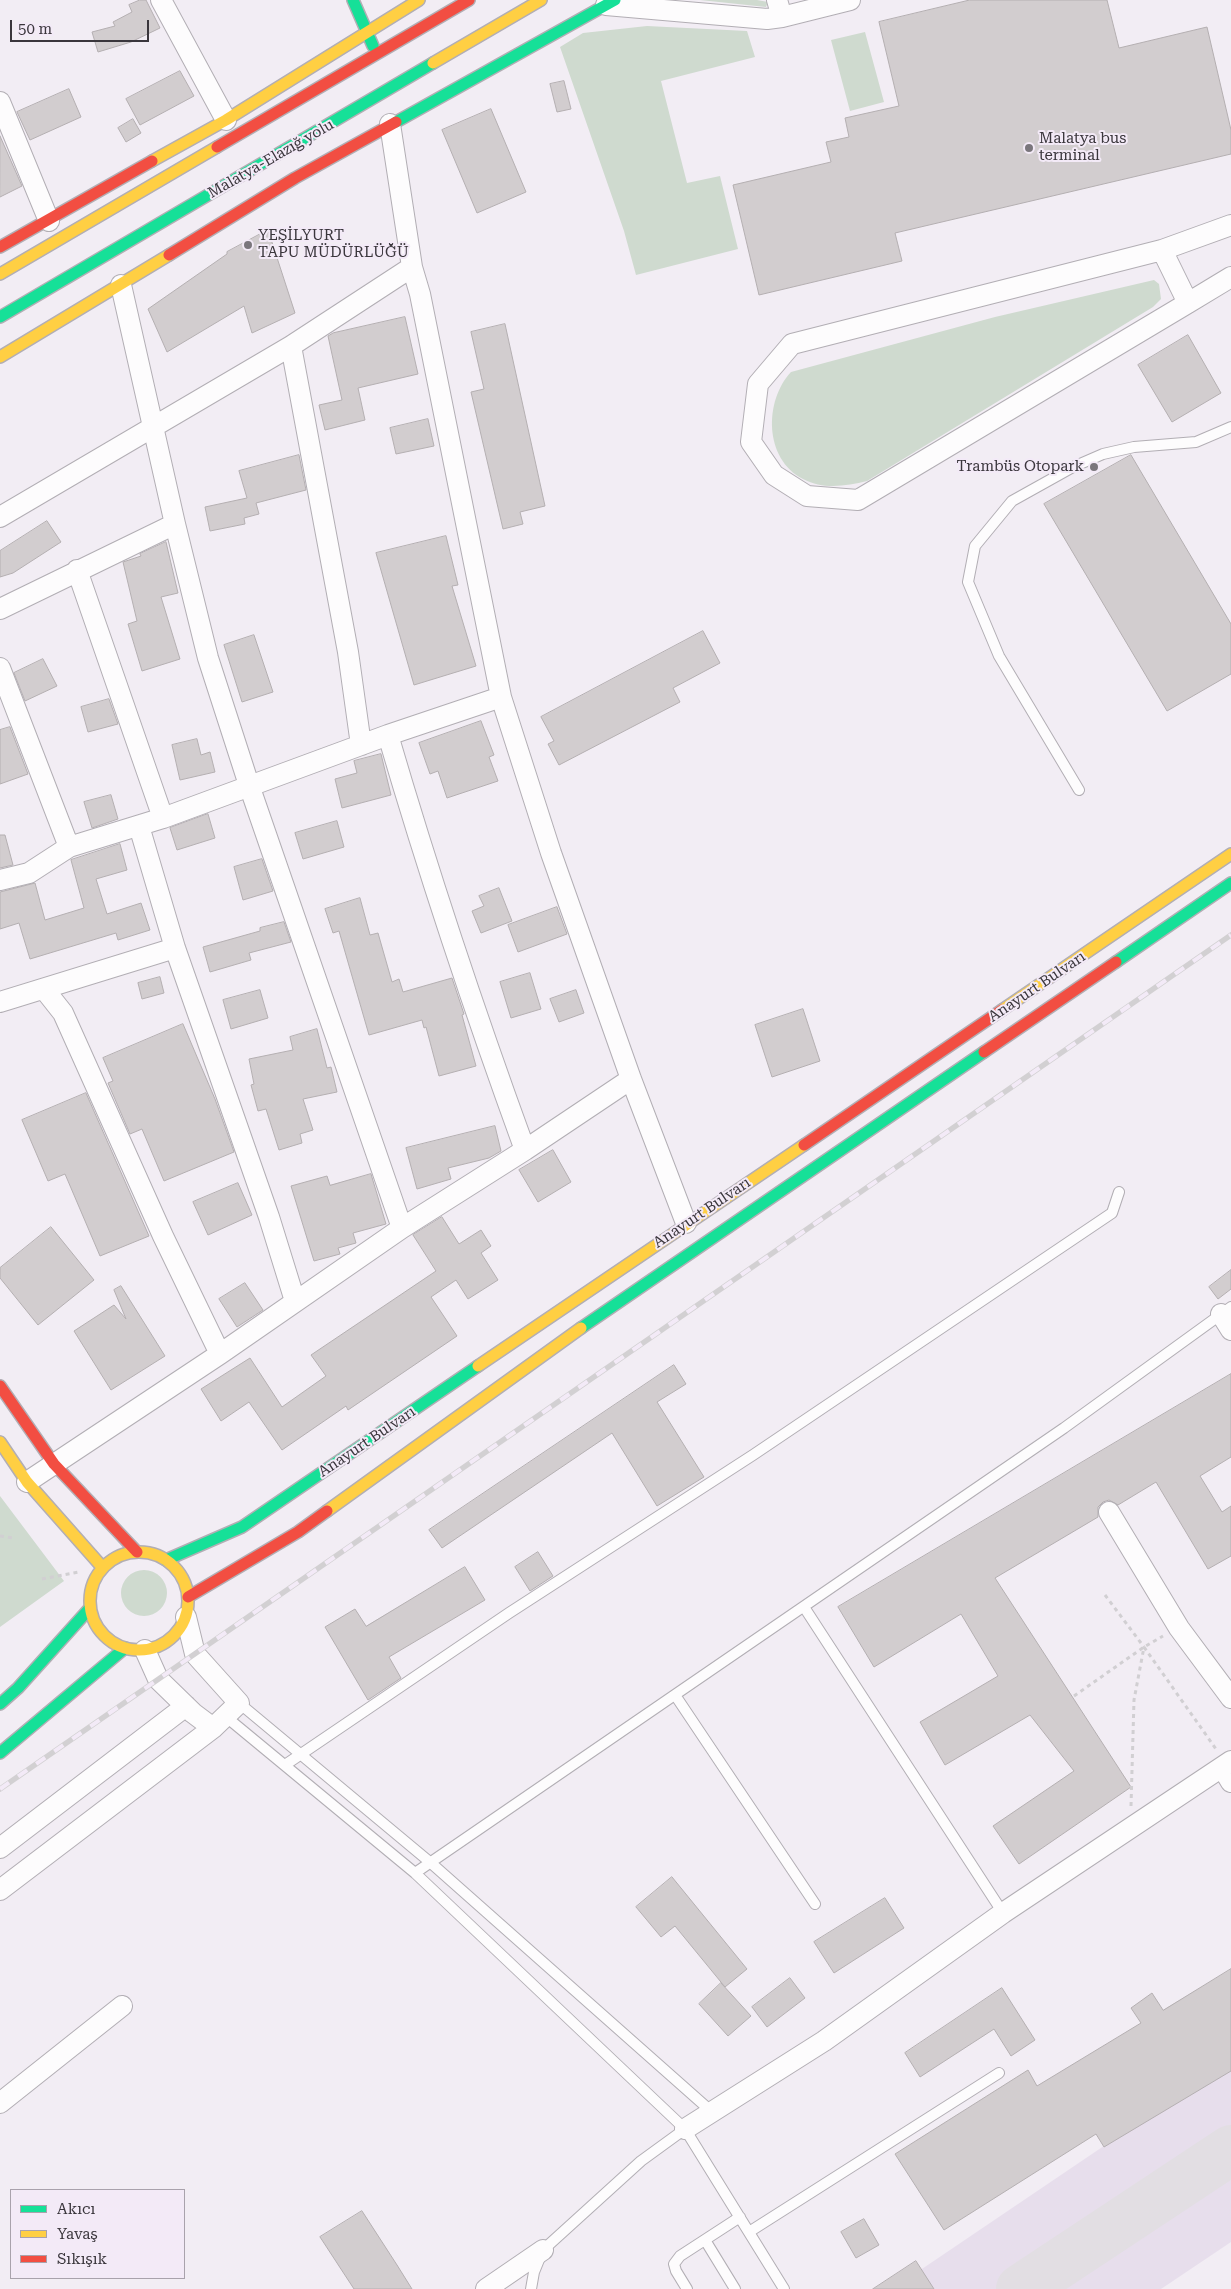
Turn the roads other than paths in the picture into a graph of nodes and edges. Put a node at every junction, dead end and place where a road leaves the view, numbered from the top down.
1 (162, 0) edge
2 (353, 0) edge
3 (418, 0) edge
4 (469, 0) edge
5 (541, 0) edge
6 (850, 0) edge
7 (611, 3) edge
8 (780, 9) edge
9 (367, 31) junction
10 (377, 55) junction
11 (0, 102) edge
12 (226, 120) junction
13 (390, 124) junction
14 (119, 181) junction
15 (49, 221) junction
16 (1231, 225) edge
17 (65, 236) junction
18 (0, 247) edge
19 (1162, 250) junction
20 (412, 267) junction
21 (0, 274) edge
22 (1231, 277) edge
23 (121, 285) junction
24 (1188, 303) junction
25 (0, 317) edge
26 (291, 346) junction
27 (0, 357) edge
28 (154, 427) junction
29 (1231, 427) edge
30 (0, 517) edge
31 (175, 524) junction
32 (77, 570) junction
33 (0, 609) edge
34 (0, 668) edge
35 (501, 697) junction
36 (388, 734) junction
37 (361, 745) junction
38 (250, 788) junction
39 (1079, 790) dead end
40 (163, 818) junction
41 (139, 826) junction
42 (69, 847) junction
43 (1231, 854) edge
44 (0, 880) edge
45 (1231, 883) edge
46 (175, 948) junction
47 (44, 989) junction
48 (0, 1002) edge
49 (631, 1078) junction
50 (525, 1150) junction
51 (1119, 1192) dead end
52 (686, 1224) junction
53 (402, 1228) junction
54 (295, 1302) junction
55 (1228, 1317) edge
56 (220, 1354) junction
57 (0, 1386) edge
58 (0, 1442) edge
59 (54, 1464) junction
60 (27, 1482) junction
61 (1109, 1512) dead end
62 (137, 1552) junction
63 (166, 1560) junction
64 (103, 1568) junction
65 (188, 1596) junction
66 (804, 1606) junction
67 (90, 1608) junction
68 (186, 1617) junction
69 (125, 1648) junction
70 (145, 1650) junction
71 (675, 1695) junction
72 (1231, 1698) edge
73 (0, 1704) edge
74 (186, 1706) junction
75 (226, 1716) junction
76 (0, 1753) edge
77 (302, 1754) junction
78 (285, 1765) junction
79 (1228, 1768) edge
80 (0, 1848) edge
81 (431, 1863) junction
82 (415, 1873) junction
83 (0, 1890) edge
84 (815, 1904) dead end
85 (1003, 1913) junction
86 (122, 2006) dead end
87 (999, 2072) dead end
88 (0, 2103) edge
89 (712, 2112) junction
90 (686, 2129) junction
91 (740, 2217) junction
92 (749, 2232) junction
93 (705, 2240) junction
94 (542, 2250) junction
95 (486, 2289) edge
96 (531, 2289) edge
97 (687, 2289) edge
98 (735, 2289) edge
99 (784, 2289) edge

1 - 12 street
2 - 9 main road
3 - 9 main road
4 - 10 main road
5 - 25 main road, Malatya-Elazığ yolu
6 - 8 street
7 - 8 street
7 - 13 main road
9 - 10 main road
9 - 12 main road
10 - 17 main road
11 - 15 street
12 - 14 main road
13 - 20 street
13 - 23 main road
14 - 15 main road
14 - 17 main road
15 - 18 main road
16 - 19 street
17 - 21 main road
19 - 24 street
19 - 24 street
20 - 26 street
20 - 35 street
22 - 24 street
23 - 27 main road
23 - 28 street
26 - 28 street
26 - 37 street
28 - 30 street
28 - 31 street
29 - 39 lane
31 - 32 street
31 - 38 street
32 - 33 street
32 - 40 street
34 - 42 street
35 - 36 street
35 - 49 street
36 - 37 street
36 - 50 street
37 - 38 street
38 - 40 street
38 - 53 street
40 - 41 street
41 - 42 street
41 - 46 street
42 - 44 street
43 - 52 main road, Anayurt Bulvarı
45 - 65 main road, Anayurt Bulvarı
46 - 47 street
46 - 54 street
47 - 48 street
47 - 56 street
49 - 50 street
49 - 52 street
50 - 53 street
51 - 77 lane
52 - 63 main road, Anayurt Bulvarı
53 - 54 street
54 - 56 street
55 - 66 lane
56 - 59 street
57 - 59 main road
58 - 60 main road
59 - 60 street
59 - 62 main road
60 - 64 main road
61 - 72 street
62 - 63 main road
62 - 64 main road
63 - 65 main road
64 - 67 main road
65 - 68 main road
66 - 71 lane
66 - 85 lane
67 - 69 main road
67 - 73 main road
68 - 70 main road
68 - 75 street
69 - 70 main road
69 - 76 main road
70 - 74 street
71 - 81 lane
71 - 84 lane
74 - 75 street
74 - 80 street
75 - 77 lane
75 - 78 lane
75 - 83 street
77 - 78 lane
77 - 81 lane
78 - 82 lane
79 - 85 street
81 - 82 lane
81 - 89 lane
82 - 90 lane
85 - 89 street
86 - 88 street
87 - 92 lane
89 - 90 street
90 - 91 lane
90 - 94 lane
91 - 92 lane
91 - 93 lane
92 - 99 lane
93 - 97 lane
93 - 98 lane
94 - 95 street
94 - 96 lane

